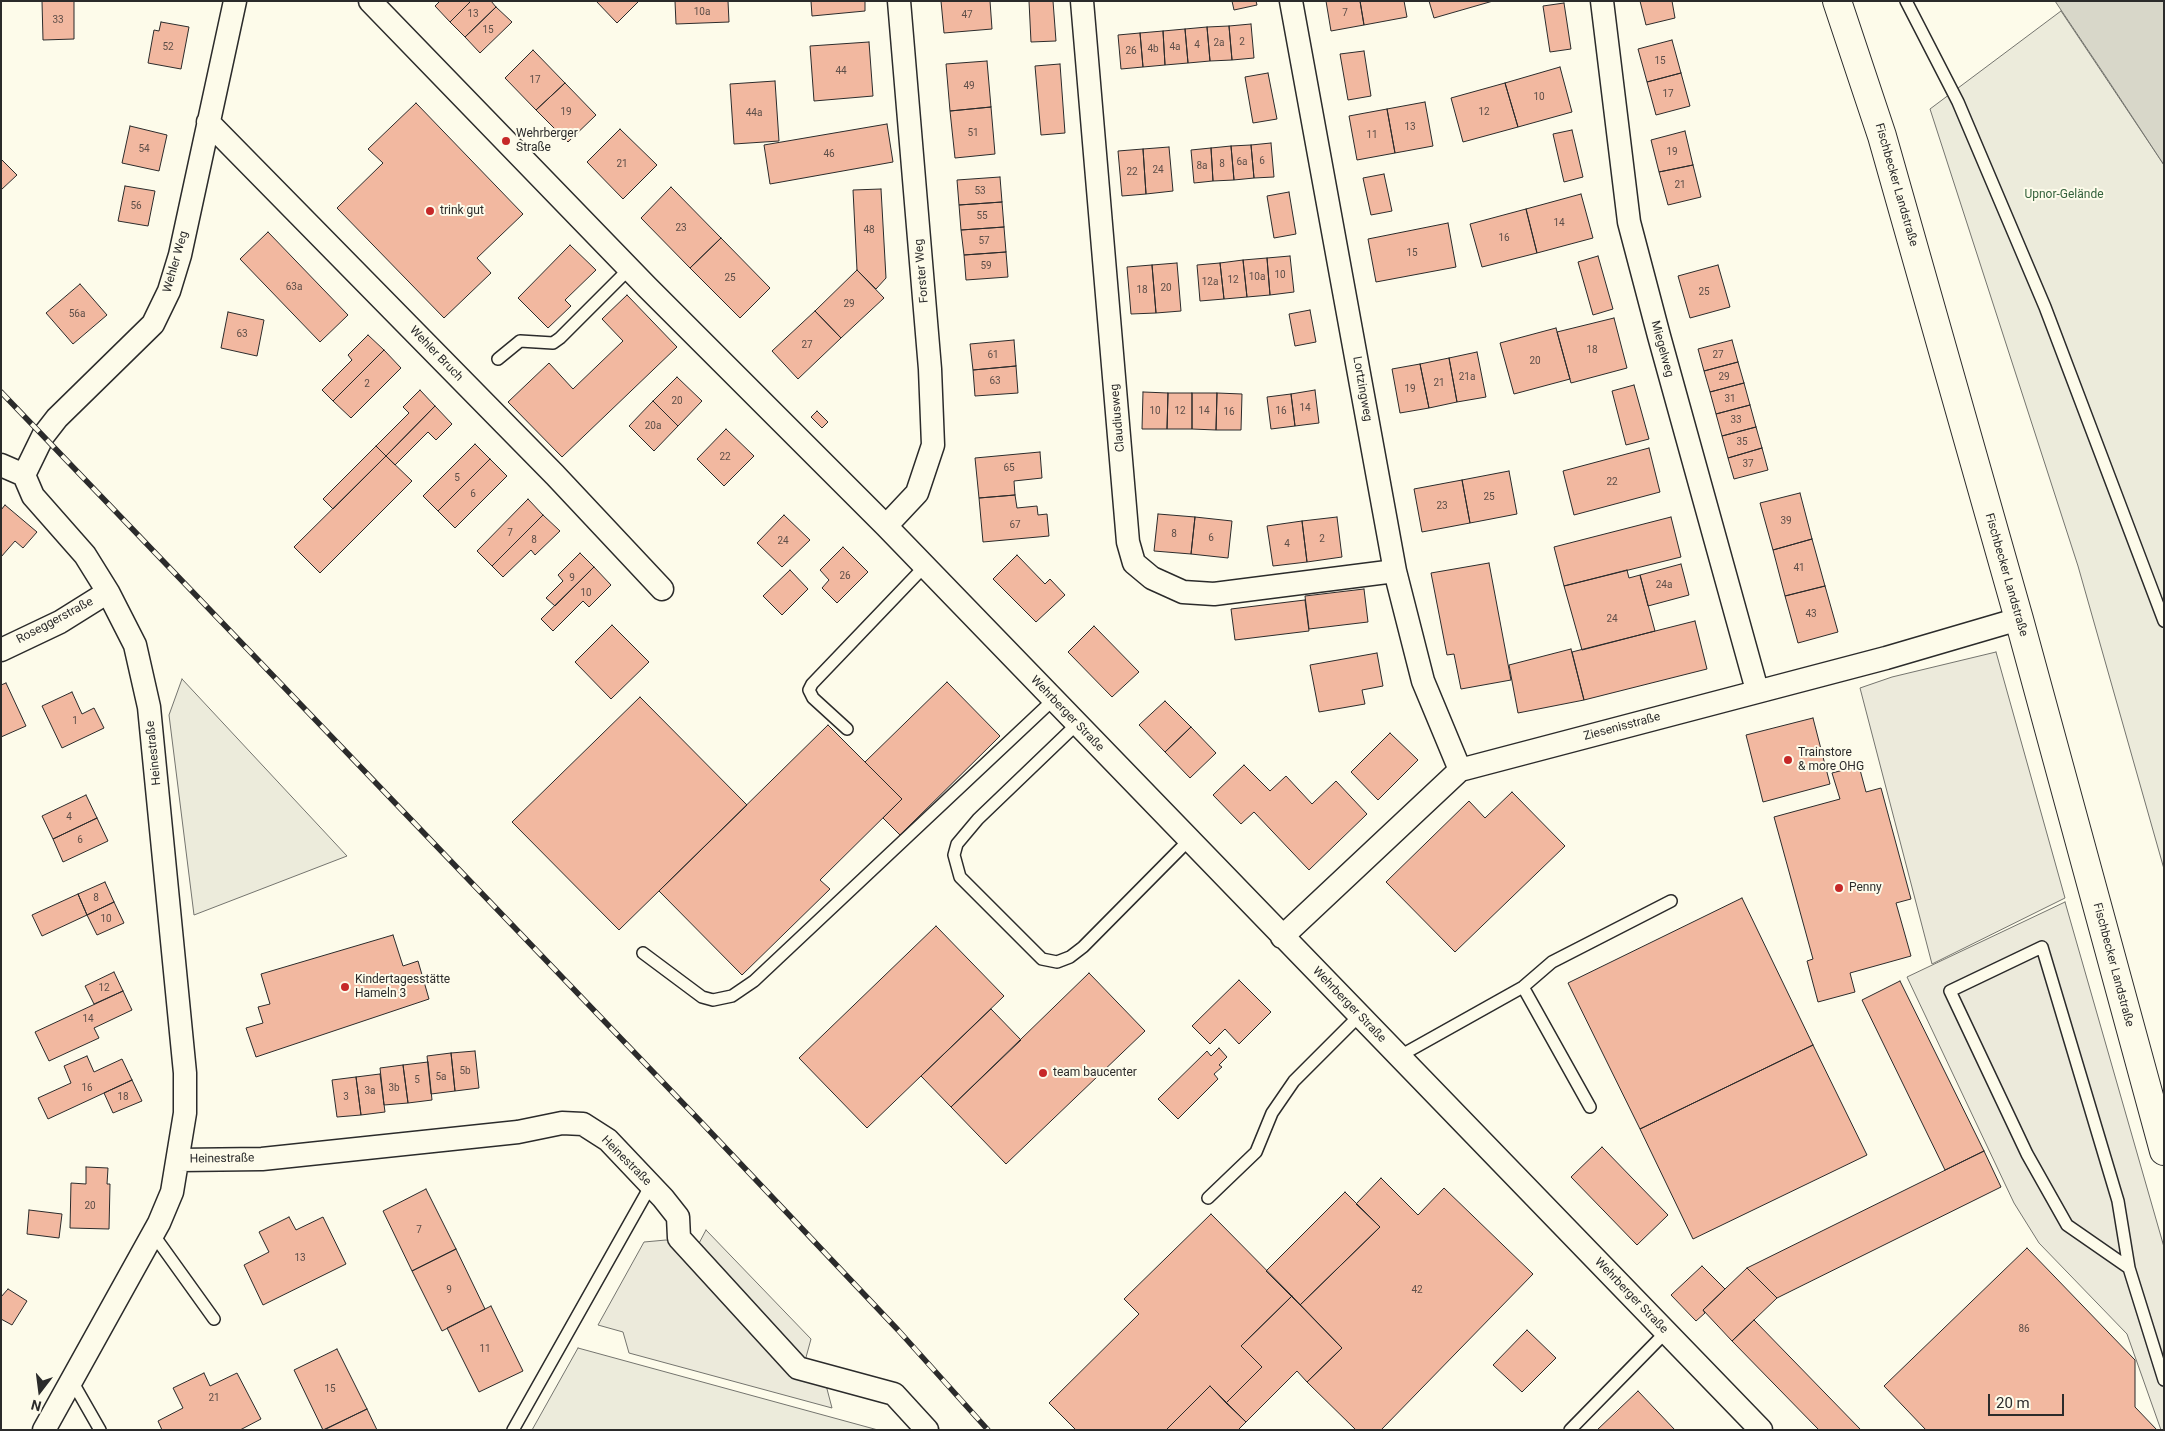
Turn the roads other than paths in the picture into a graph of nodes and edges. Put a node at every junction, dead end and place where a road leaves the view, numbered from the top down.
1 (235, 1) edge
2 (370, 1) edge
3 (899, 1) edge
4 (1082, 1) edge
5 (1291, 1) edge
6 (1602, 1) edge
7 (1837, 1) edge
8 (1906, 1) edge
9 (208, 122) junction
10 (629, 268) junction
11 (498, 359) dead end
12 (1, 465) edge
13 (24, 474) junction
14 (886, 526) junction
15 (924, 567) junction
16 (1395, 572) junction
17 (662, 589) dead end
18 (108, 592) junction
19 (2019, 619) junction
20 (2164, 621) edge
21 (1, 650) edge
22 (1757, 690) junction
23 (1053, 700) junction
24 (1077, 724) junction
25 (847, 729) dead end
26 (1460, 770) junction
27 (1189, 840) junction
28 (1671, 901) dead end
29 (1282, 937) junction
30 (642, 953) dead end
31 (1522, 987) junction
32 (1358, 1016) junction
33 (1398, 1056) junction
34 (1590, 1107) dead end
35 (2164, 1151) edge
36 (178, 1160) junction
37 (651, 1185) junction
38 (1208, 1198) dead end
39 (153, 1234) junction
40 (2129, 1268) junction
41 (214, 1319) dead end
42 (1666, 1332) junction
43 (2164, 1380) edge
44 (72, 1381) junction
45 (44, 1430) edge
46 (100, 1430) edge
47 (513, 1430) edge
48 (927, 1430) edge
49 (1570, 1430) edge
50 (1761, 1430) edge

1 - 9 street, Wehler Weg
2 - 10 street, Wehrberger Straße
3 - 14 street, Forster Weg
4 - 16 street, Claudiusweg
5 - 16 street, Lortzingweg
6 - 22 street, Miegelweg
7 - 19 main road, Fischbecker Landstraße
8 - 20 lane
9 - 13 street, Wehler Weg
9 - 17 street, Wehler Bruch
10 - 11 lane
10 - 14 street, Wehrberger Straße
12 - 13 street
13 - 18 street, Heinestraße
14 - 15 street, Wehrberger Straße
15 - 23 street, Wehrberger Straße
15 - 25 lane
16 - 26 street, Lortzingweg
18 - 21 street, Roseggerstraße
18 - 36 street, Heinestraße
19 - 22 street, Ziesenisstraße
19 - 35 main road, Fischbecker Landstraße
22 - 26 street, Ziesenisstraße
23 - 24 street, Wehrberger Straße
23 - 30 lane
24 - 27 street, Wehrberger Straße
24 - 27 lane
26 - 29 street, Ziesenisstraße
27 - 29 street, Wehrberger Straße
28 - 31 lane
29 - 32 street, Wehrberger Straße
31 - 33 lane
31 - 34 lane
32 - 33 street, Wehrberger Straße
32 - 38 lane
33 - 42 street, Wehrberger Straße
36 - 37 street, Heinestraße
36 - 39 street, Heinestraße
37 - 47 lane
37 - 48 street, Heinestraße
39 - 41 lane
39 - 44 street, Heinestraße
40 - 40 lane
40 - 43 lane
42 - 49 lane
42 - 50 street, Wehrberger Straße
44 - 45 street, Heinestraße
44 - 46 lane

